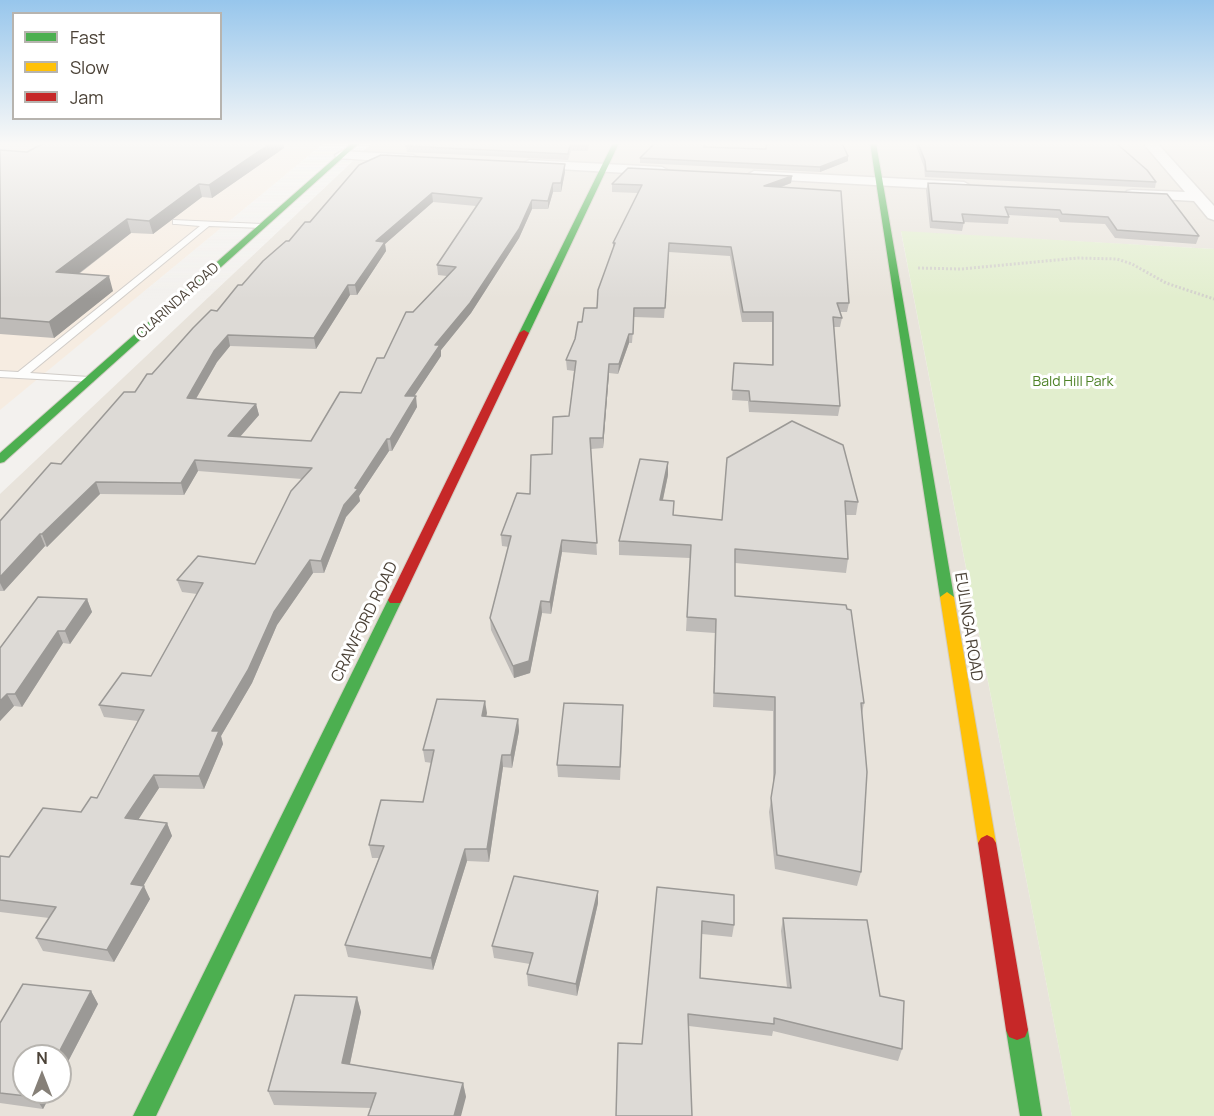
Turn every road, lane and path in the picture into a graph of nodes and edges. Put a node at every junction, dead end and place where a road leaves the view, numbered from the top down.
1 (297, 195) edge
2 (591, 195) edge
3 (882, 195) edge
4 (1157, 195) edge
5 (1198, 197) joint
6 (1214, 216) edge
7 (176, 222) edge
8 (208, 224) junction
9 (262, 226) junction
10 (894, 267) junction
11 (1214, 299) edge
12 (0, 374) edge
13 (21, 375) junction
14 (89, 380) junction
15 (0, 459) edge
16 (144, 1116) edge
17 (1031, 1116) edge

1 - 9 street, CLARINDA ROAD
2 - 16 street, CRAWFORD ROAD
3 - 10 street, EULINGA ROAD
4 - 5 street
5 - 6 street
7 - 8 lane
8 - 9 lane
8 - 13 lane
9 - 14 street, CLARINDA ROAD
10 - 11 path
10 - 17 street, EULINGA ROAD
12 - 13 lane
13 - 14 lane
14 - 15 street, CLARINDA ROAD

